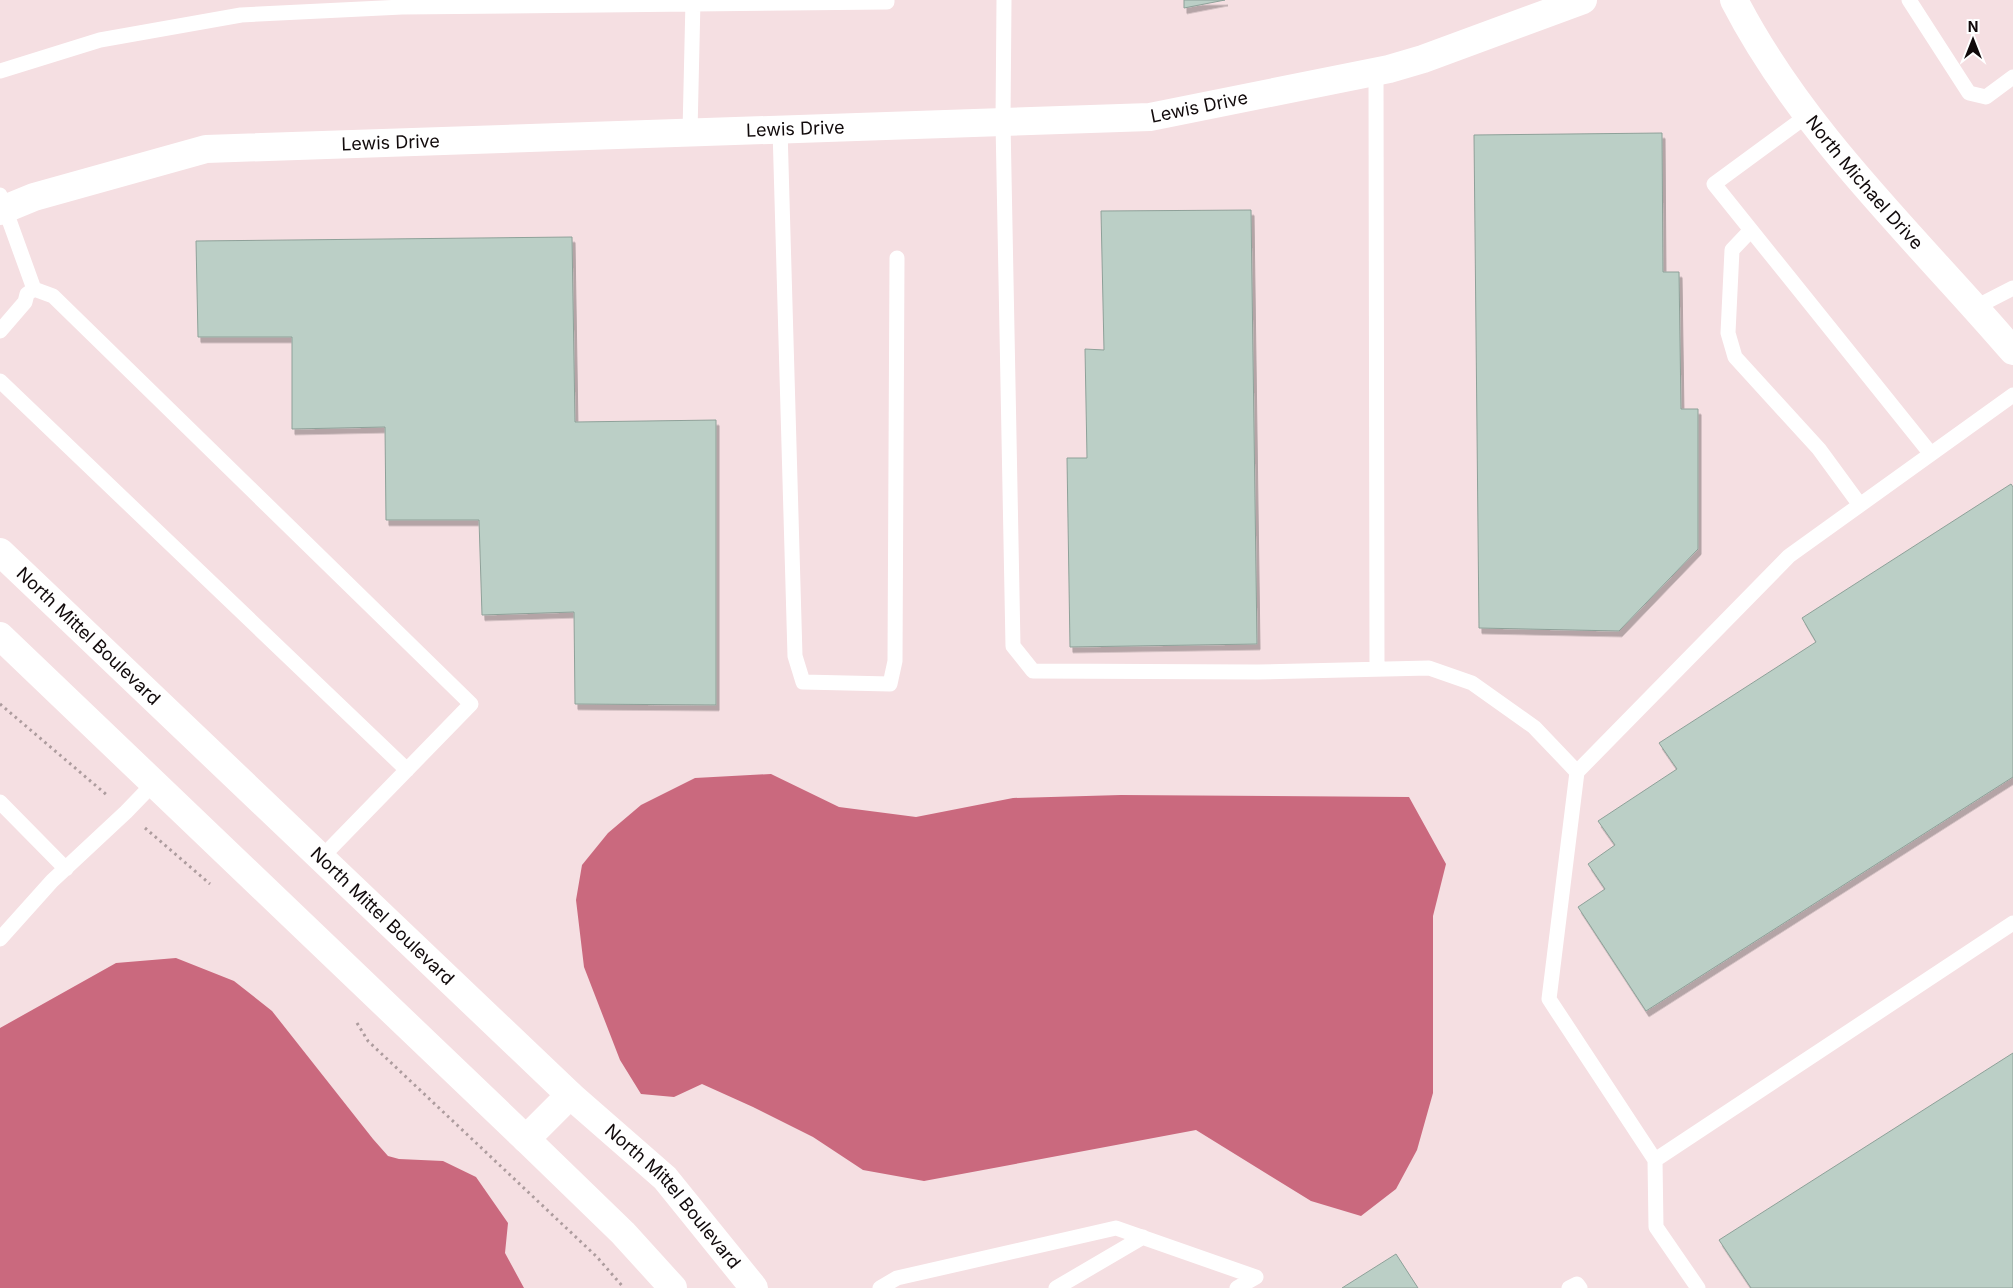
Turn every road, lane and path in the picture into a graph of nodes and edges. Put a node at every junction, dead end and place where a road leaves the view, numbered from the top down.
1 (887, 0) edge
2 (1004, 0) edge
3 (1583, 0) edge
4 (1734, 0) edge
5 (1909, 0) edge
6 (796, 2) edge
7 (693, 3) edge
8 (0, 70) edge
9 (1376, 72) junction
10 (2013, 77) edge
11 (1808, 115) junction
12 (1003, 122) junction
13 (780, 129) junction
14 (690, 132) junction
15 (2, 205) edge
16 (1751, 230) junction
17 (897, 258) dead end
18 (2013, 288) edge
19 (34, 289) junction
20 (1976, 308) junction
21 (0, 331) edge
22 (2013, 351) edge
23 (0, 382) edge
24 (2013, 395) edge
25 (1931, 454) junction
26 (1860, 505) junction
27 (0, 552) edge
28 (0, 636) edge
29 (1377, 669) junction
30 (0, 704) edge
31 (407, 770) junction
32 (1577, 772) junction
33 (154, 783) junction
34 (0, 802) edge
35 (126, 812) junction
36 (322, 857) junction
37 (66, 869) junction
38 (214, 888) dead end
39 (2013, 923) edge
40 (0, 939) edge
41 (353, 1017) dead end
42 (570, 1095) junction
43 (526, 1140) junction
44 (1655, 1160) junction
45 (1142, 1237) junction
46 (885, 1287) edge
47 (624, 1288) edge
48 (673, 1288) edge
49 (754, 1288) edge
50 (1056, 1288) edge
51 (1237, 1288) edge
52 (1569, 1288) edge
53 (1580, 1288) edge
54 (1698, 1288) edge

1 - 6 lane
2 - 12 lane
3 - 9 street, Lewis Drive
4 - 11 street, North Michael Drive
5 - 10 lane
6 - 7 lane
7 - 8 lane
7 - 14 lane
9 - 12 street, Lewis Drive
9 - 29 lane
11 - 16 lane
11 - 20 street, North Michael Drive
12 - 13 street, Lewis Drive
12 - 29 lane
13 - 14 street, Lewis Drive
13 - 17 lane
14 - 15 street, Lewis Drive
15 - 19 lane
16 - 25 lane
16 - 26 lane
18 - 20 lane
19 - 21 lane
19 - 31 lane
20 - 22 street, North Michael Drive
23 - 31 lane
24 - 25 lane
25 - 26 lane
26 - 32 lane
27 - 36 street, North Mittel Boulevard
28 - 33 street
29 - 32 lane
30 - 35 path
31 - 36 lane
32 - 44 lane
33 - 35 lane
33 - 43 street
34 - 37 lane
35 - 37 lane
35 - 38 path
36 - 42 street, North Mittel Boulevard
37 - 40 lane
39 - 44 lane
41 - 47 path
42 - 43 street
42 - 49 street, North Mittel Boulevard
43 - 48 street
44 - 54 lane
45 - 46 lane
45 - 50 lane
45 - 51 lane
52 - 53 lane

